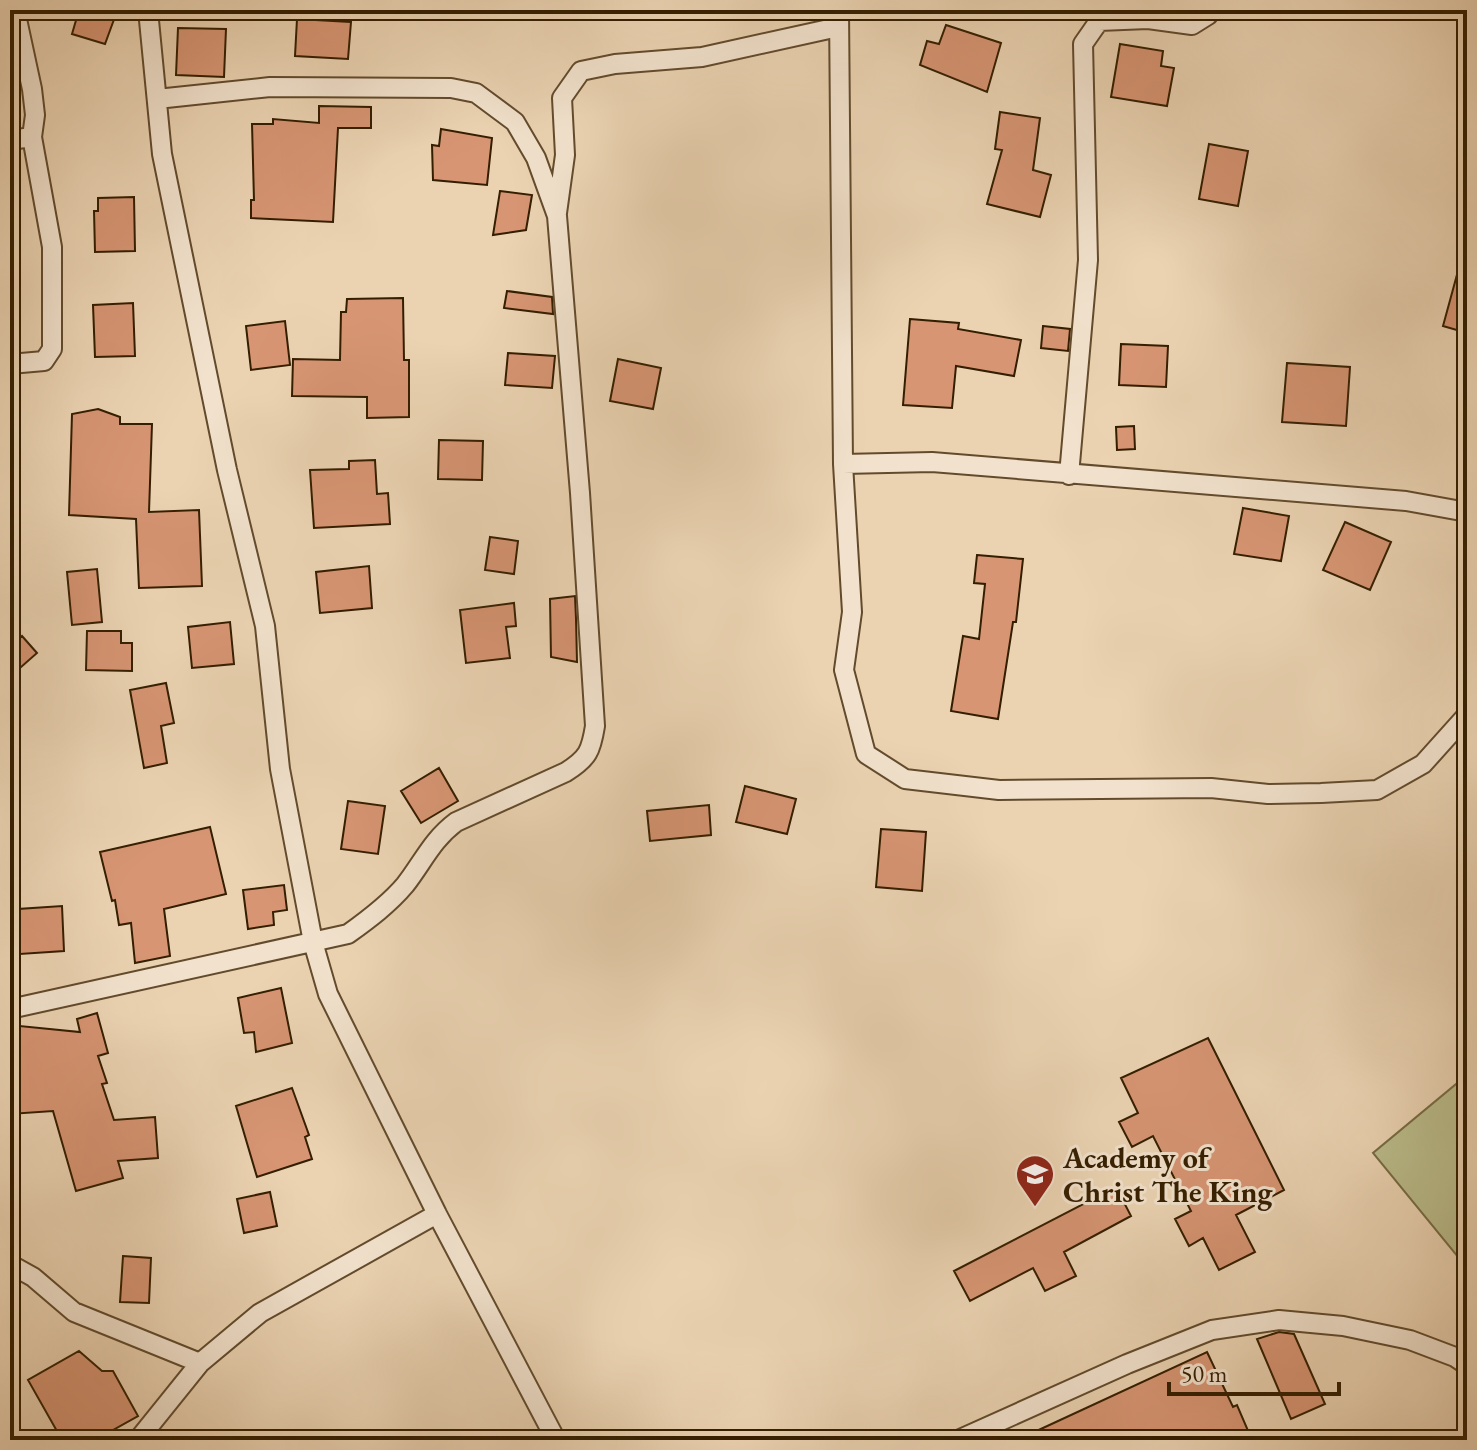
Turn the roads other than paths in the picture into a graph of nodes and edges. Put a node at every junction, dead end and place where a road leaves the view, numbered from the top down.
1 (15, 10) edge
2 (148, 10) edge
3 (1209, 10) edge
4 (838, 19) edge
5 (157, 99) junction
6 (32, 137) junction
7 (10, 140) edge
8 (557, 216) junction
9 (10, 364) edge
10 (843, 464) junction
11 (1069, 475) junction
12 (1467, 512) edge
13 (1467, 715) edge
14 (313, 942) junction
15 (10, 1009) edge
16 (437, 1214) junction
17 (10, 1268) edge
18 (200, 1363) junction
19 (1467, 1365) edge
20 (138, 1440) edge
21 (556, 1440) edge
22 (958, 1440) edge

1 - 6 street
2 - 5 street
3 - 11 street
4 - 8 street
4 - 10 street
5 - 8 street
5 - 14 street
6 - 7 street
6 - 9 street
8 - 14 street
10 - 11 street
10 - 13 street
11 - 12 street
14 - 15 street
14 - 16 street
16 - 18 street
16 - 21 street
17 - 18 street
18 - 20 street
19 - 22 street

